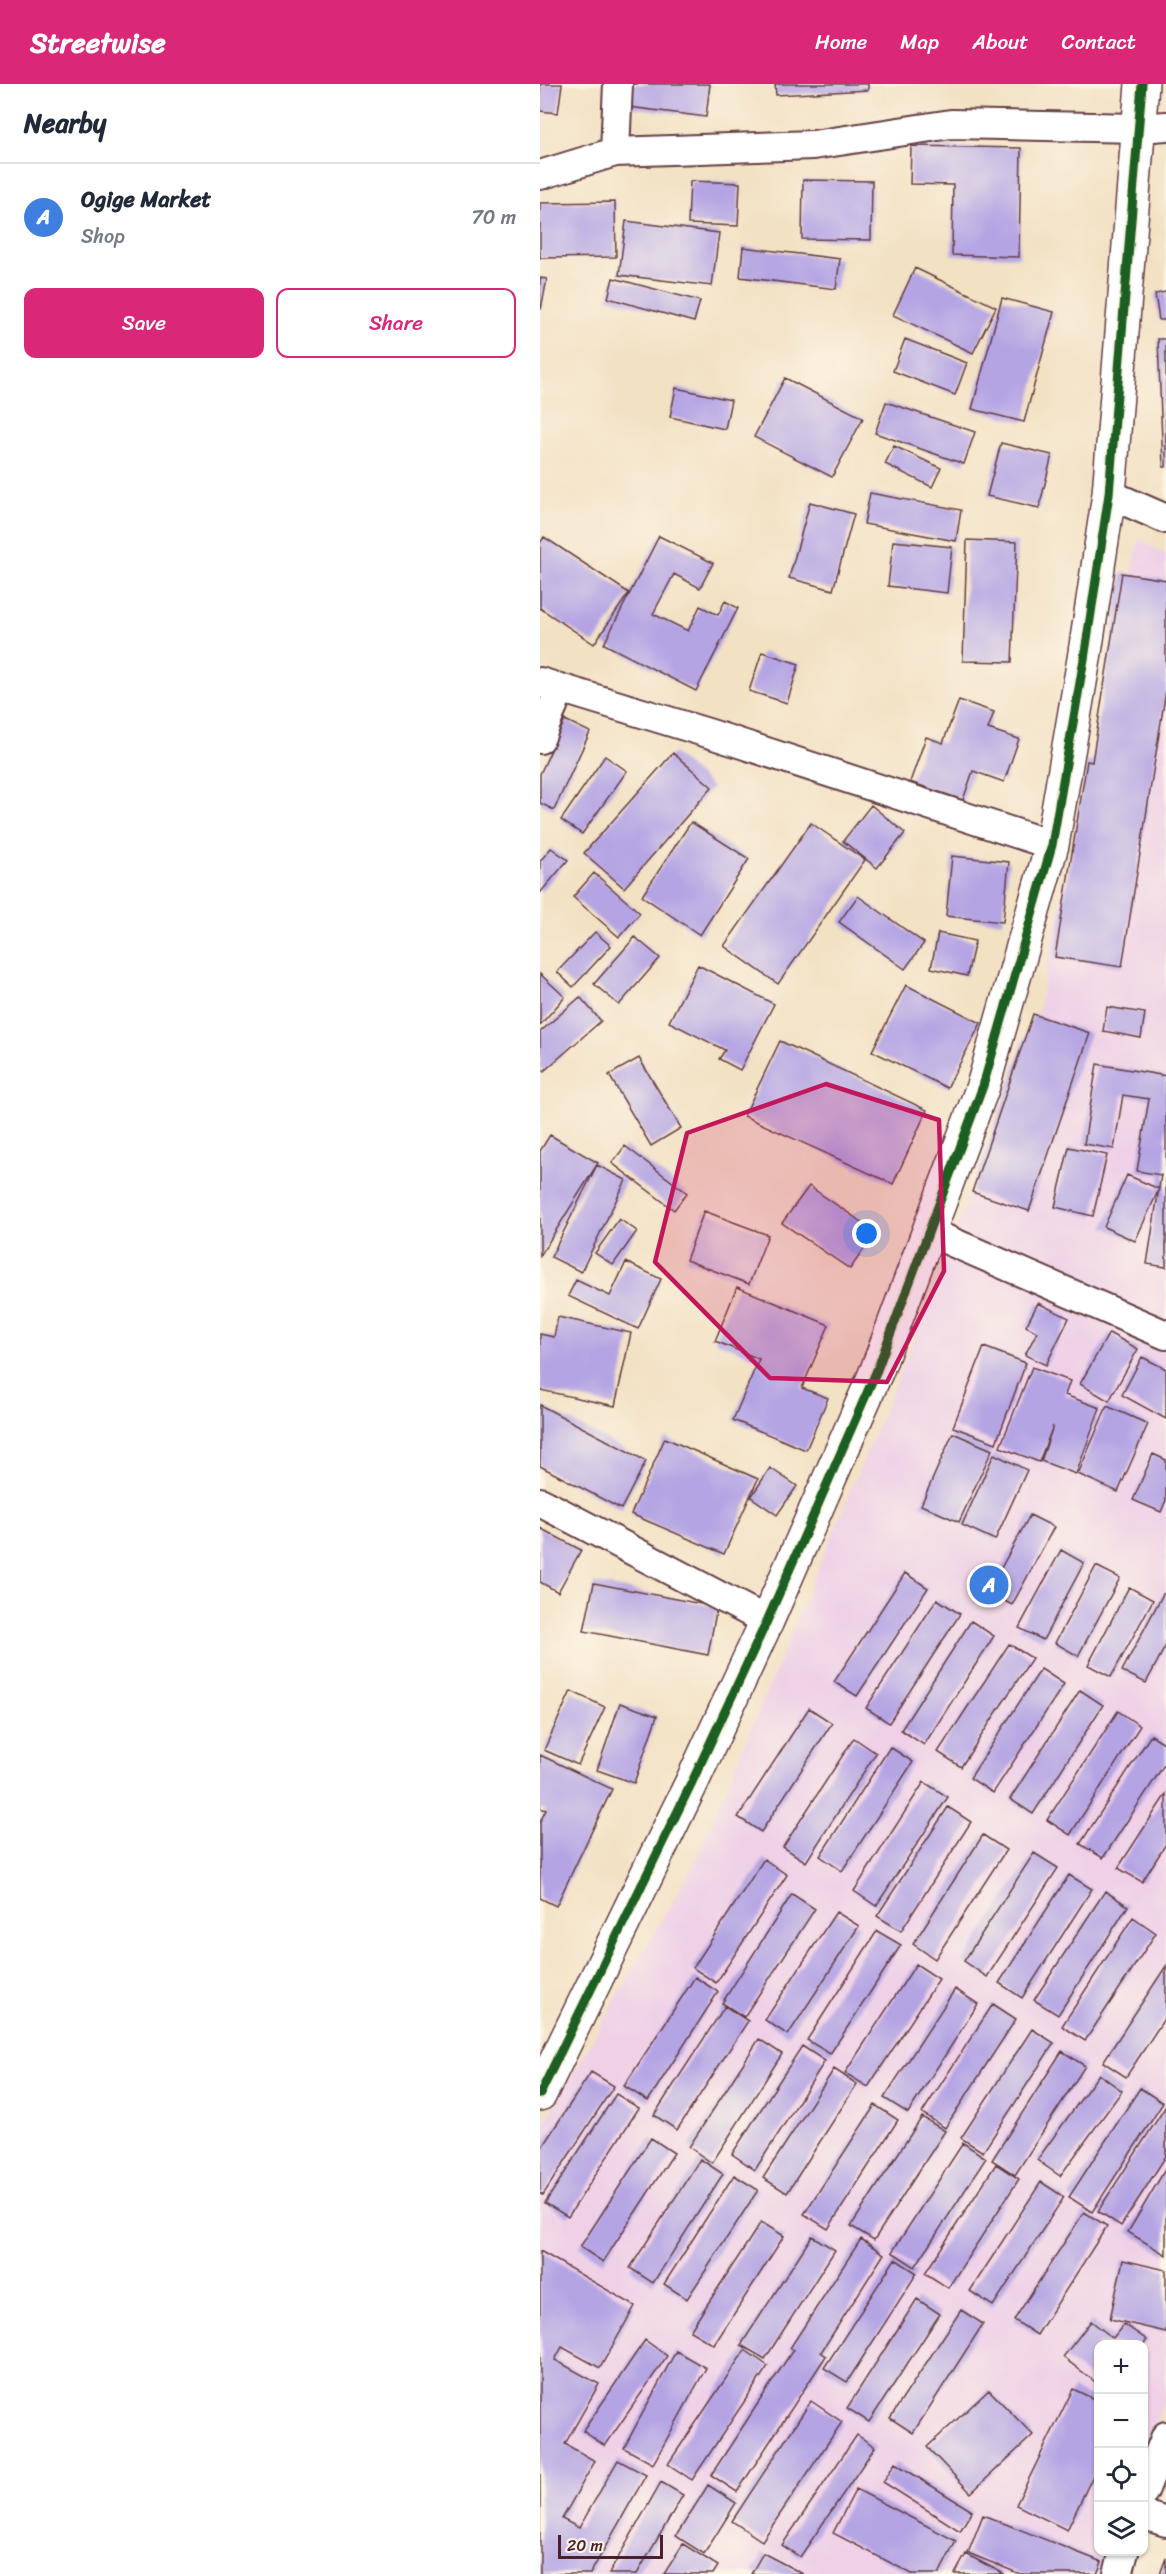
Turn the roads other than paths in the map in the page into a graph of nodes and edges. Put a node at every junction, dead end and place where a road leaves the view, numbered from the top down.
1 (618, 84) edge
2 (1142, 84) edge
3 (1152, 127) edge
4 (615, 152) junction
5 (540, 176) edge
6 (1108, 494) junction
7 (1166, 519) edge
8 (550, 685) edge
9 (540, 739) edge
10 (1052, 845) junction
11 (929, 1232) junction
12 (1166, 1335) edge
13 (540, 1502) edge
14 (767, 1621) junction
15 (540, 2094) edge
16 (1166, 2436) edge
17 (1148, 2479) edge
18 (1148, 2517) edge
19 (1166, 2522) edge
20 (1123, 2556) edge
21 (1118, 2574) edge

1 - 4 street
2 - 3 street
3 - 4 street
3 - 6 street
4 - 5 street
6 - 7 street
6 - 10 street
8 - 9 street
8 - 10 street
10 - 11 street
11 - 12 street
11 - 14 street
13 - 14 street
14 - 15 street
16 - 17 street
18 - 19 street
20 - 21 street

